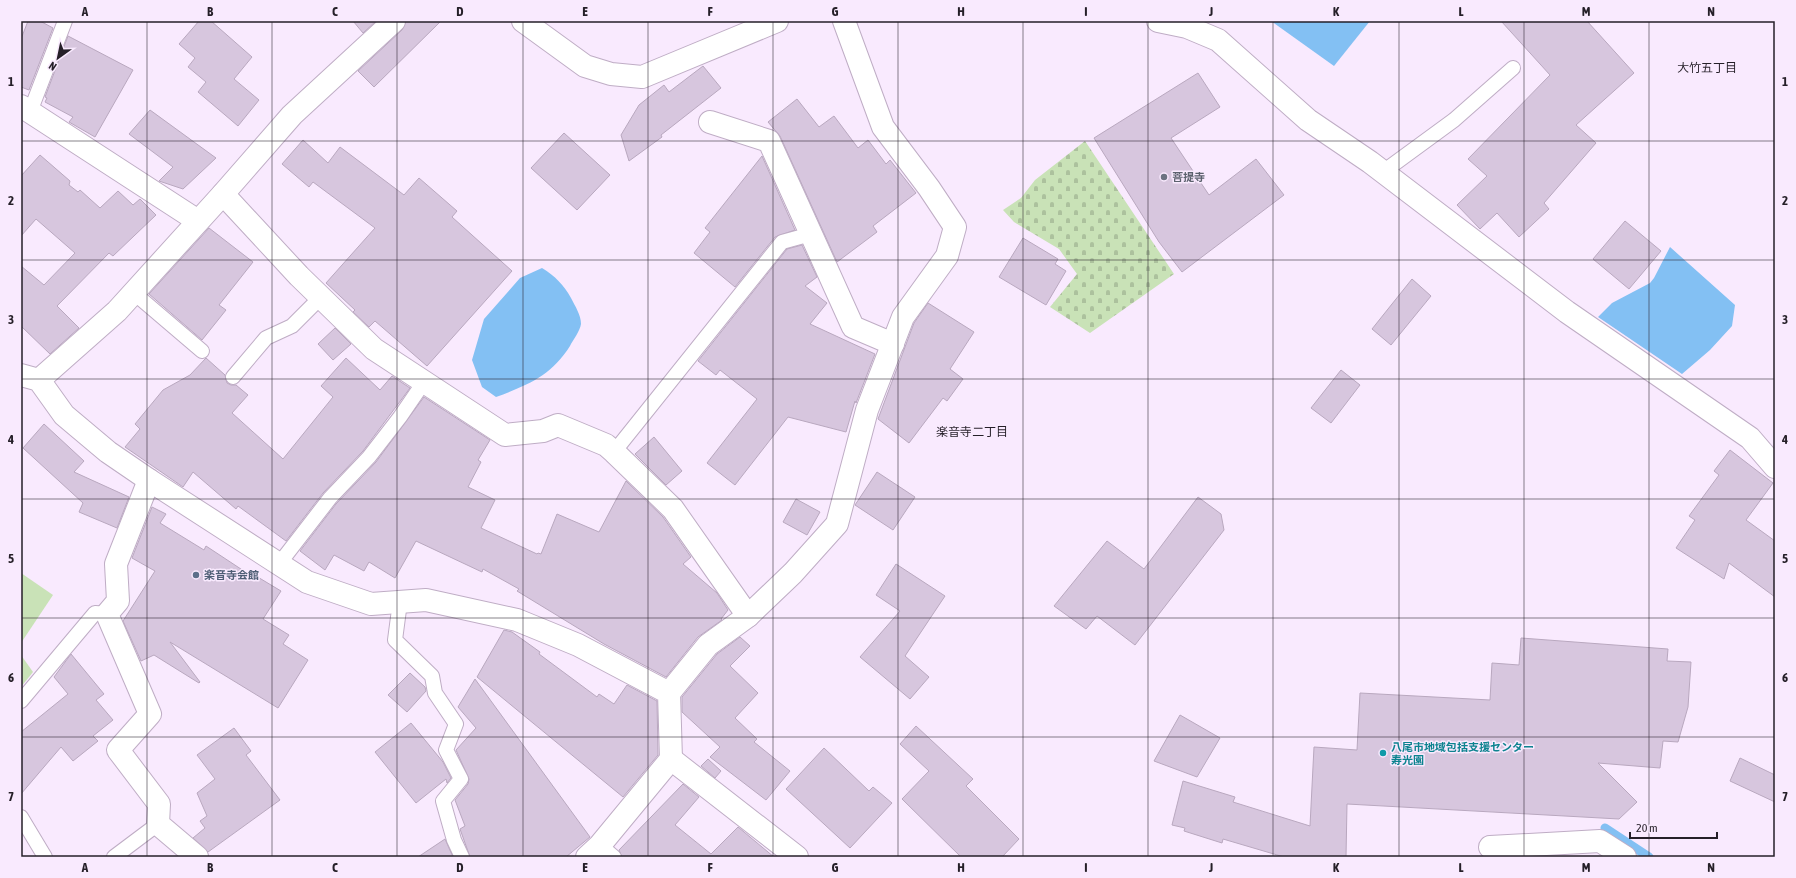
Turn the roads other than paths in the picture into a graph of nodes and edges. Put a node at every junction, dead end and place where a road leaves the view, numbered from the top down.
1 (65, 21) edge
2 (394, 21) edge
3 (523, 21) edge
4 (777, 21) edge
5 (844, 21) edge
6 (1158, 21) edge
7 (1513, 68) dead end
8 (25, 109) edge
9 (710, 122) dead end
10 (1383, 172) junction
11 (223, 194) junction
12 (198, 221) junction
13 (811, 234) junction
14 (134, 293) junction
15 (320, 298) junction
16 (893, 344) junction
17 (202, 351) dead end
18 (30, 377) edge
19 (233, 377) dead end
20 (424, 382) junction
21 (614, 452) junction
22 (1775, 467) edge
23 (149, 480) junction
24 (279, 564) junction
25 (400, 602) junction
26 (107, 614) junction
27 (748, 616) junction
28 (669, 693) junction
29 (21, 701) edge
30 (671, 759) junction
31 (21, 817) edge
32 (158, 824) junction
33 (1490, 847) dead end
34 (600, 853) edge
35 (45, 857) edge
36 (114, 857) edge
37 (197, 857) edge
38 (462, 857) edge
39 (797, 857) edge
40 (1625, 857) edge

1 - 8 lane
2 - 11 street
3 - 4 street
5 - 16 street
6 - 10 street
7 - 10 lane
8 - 12 street
9 - 13 street
10 - 22 street
11 - 12 street
11 - 15 street
12 - 14 street
13 - 16 street
13 - 21 lane
14 - 17 lane
14 - 18 street
15 - 19 lane
15 - 20 street
16 - 27 street
18 - 23 street
20 - 21 street
20 - 24 lane
21 - 27 street
23 - 24 street
23 - 26 street
24 - 25 street
25 - 28 street
25 - 38 lane
26 - 29 lane
26 - 32 street
27 - 28 street
28 - 30 street
30 - 34 street
30 - 39 street
31 - 35 lane
32 - 36 lane
32 - 37 street
33 - 40 street

